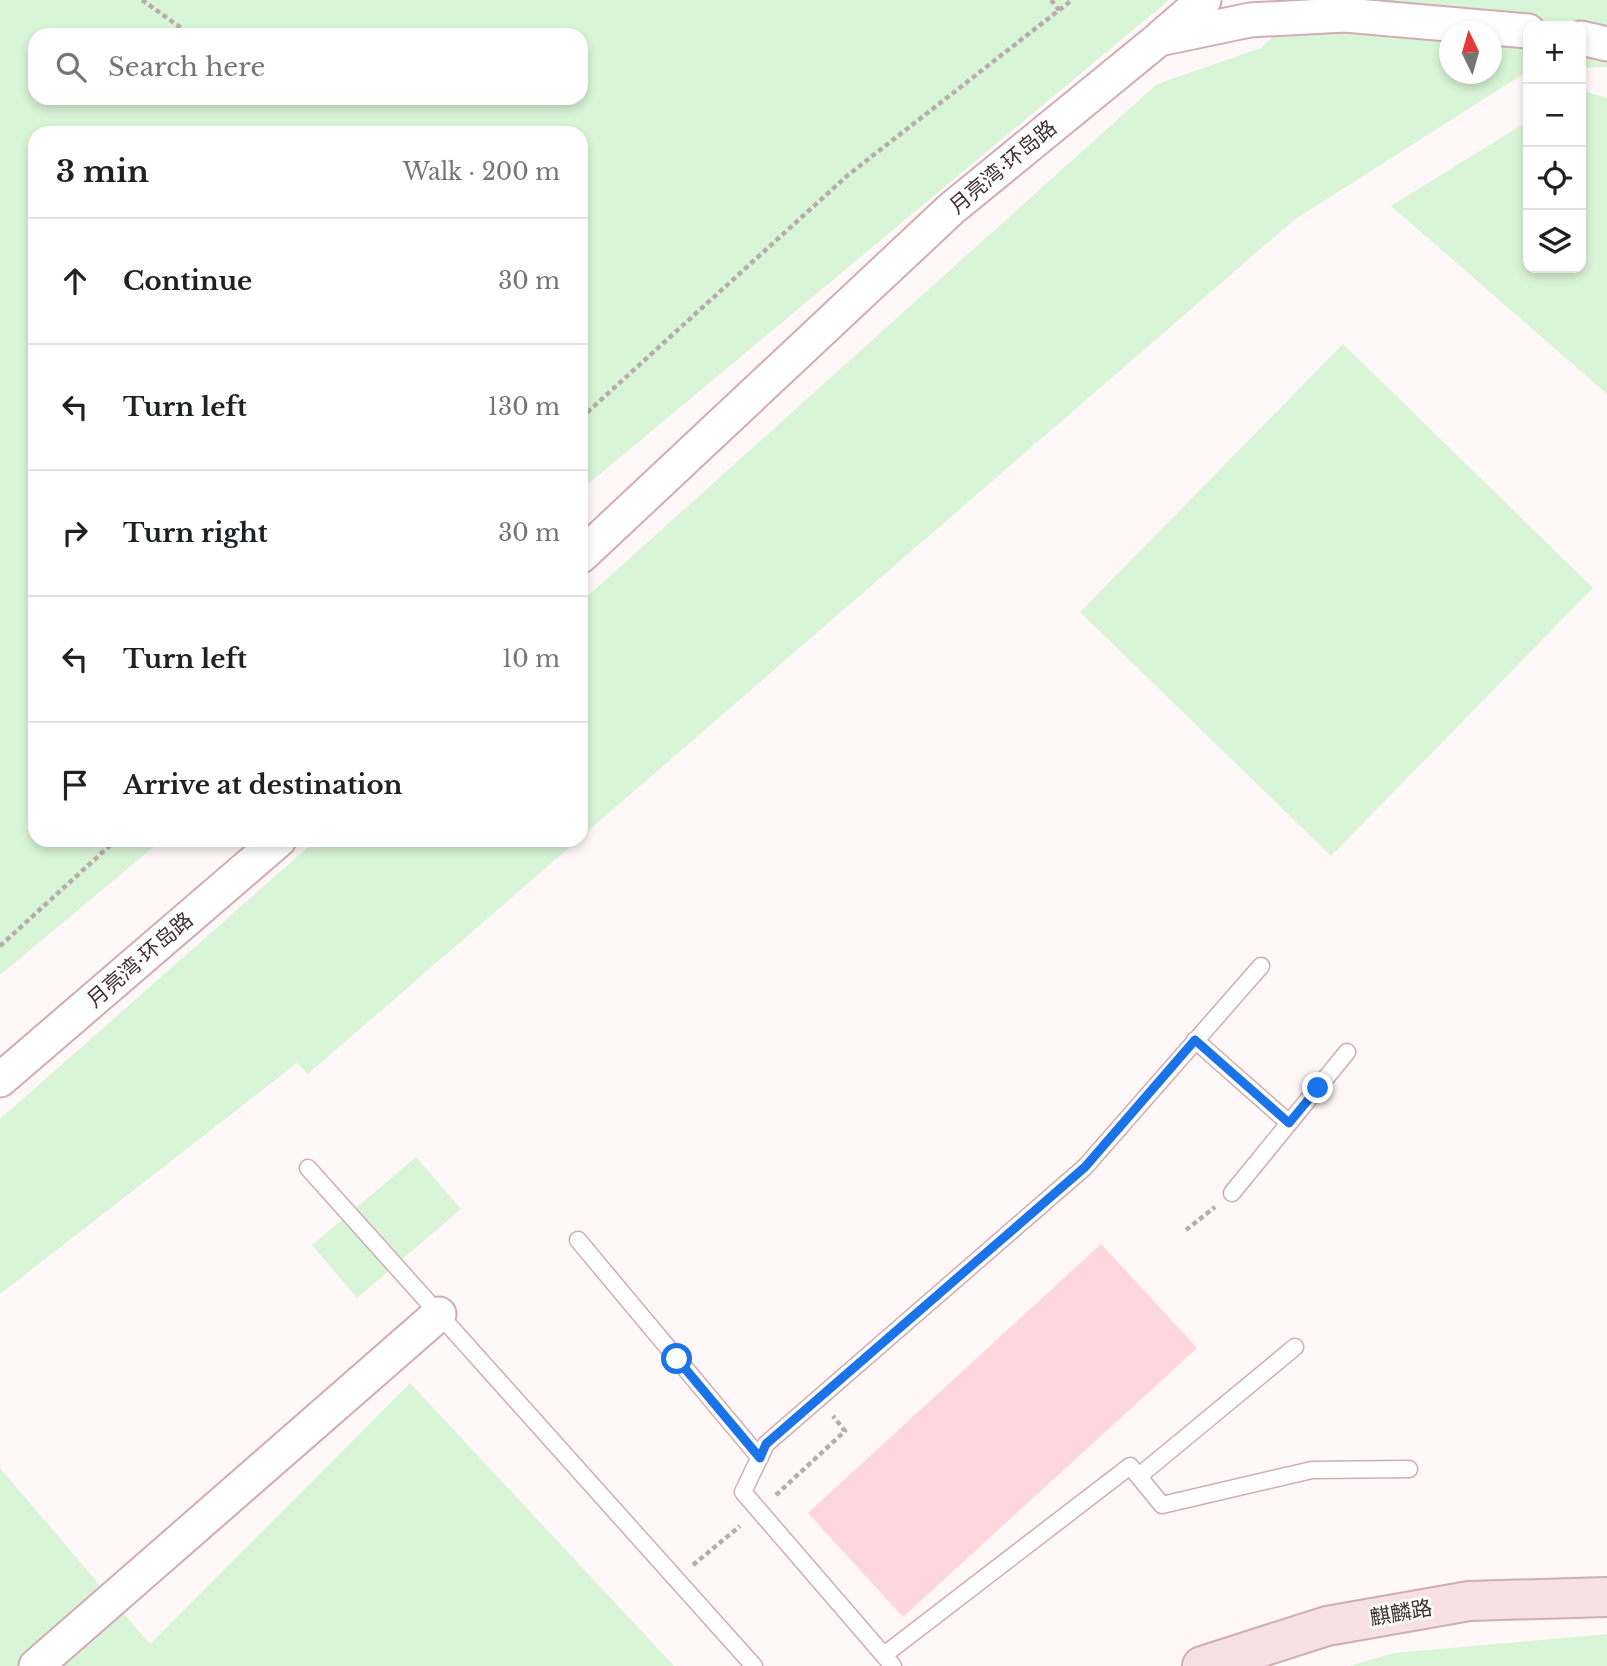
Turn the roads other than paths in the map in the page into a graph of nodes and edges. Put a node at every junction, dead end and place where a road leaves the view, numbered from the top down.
1 (1204, 0) edge
2 (1337, 8) edge
3 (1523, 30) edge
4 (1159, 39) junction
5 (1586, 39) edge
6 (1607, 44) edge
7 (588, 549) edge
8 (271, 847) edge
9 (1261, 965) dead end
10 (1195, 1040) junction
11 (1347, 1052) dead end
12 (0, 1080) edge
13 (1289, 1123) junction
14 (307, 1168) dead end
15 (1232, 1193) road end
16 (578, 1240) dead end
17 (439, 1314) junction
18 (1295, 1347) dead end
19 (760, 1458) junction
20 (1409, 1469) dead end
21 (1139, 1476) junction
22 (1607, 1597) edge
23 (889, 1661) edge
24 (36, 1666) edge
25 (754, 1666) edge
26 (1202, 1666) edge

1 - 4 street
2 - 3 street, 月亮湾·环岛路
2 - 4 street, 月亮湾·环岛路
4 - 7 street, 月亮湾·环岛路
5 - 6 street
8 - 12 street, 月亮湾·环岛路
9 - 10 lane
10 - 13 lane
10 - 19 lane
11 - 13 lane
13 - 15 lane
14 - 17 lane
16 - 19 lane
17 - 24 street
17 - 25 lane
18 - 21 lane
19 - 23 lane
20 - 21 lane
21 - 23 lane
22 - 26 street, 麒麟路

